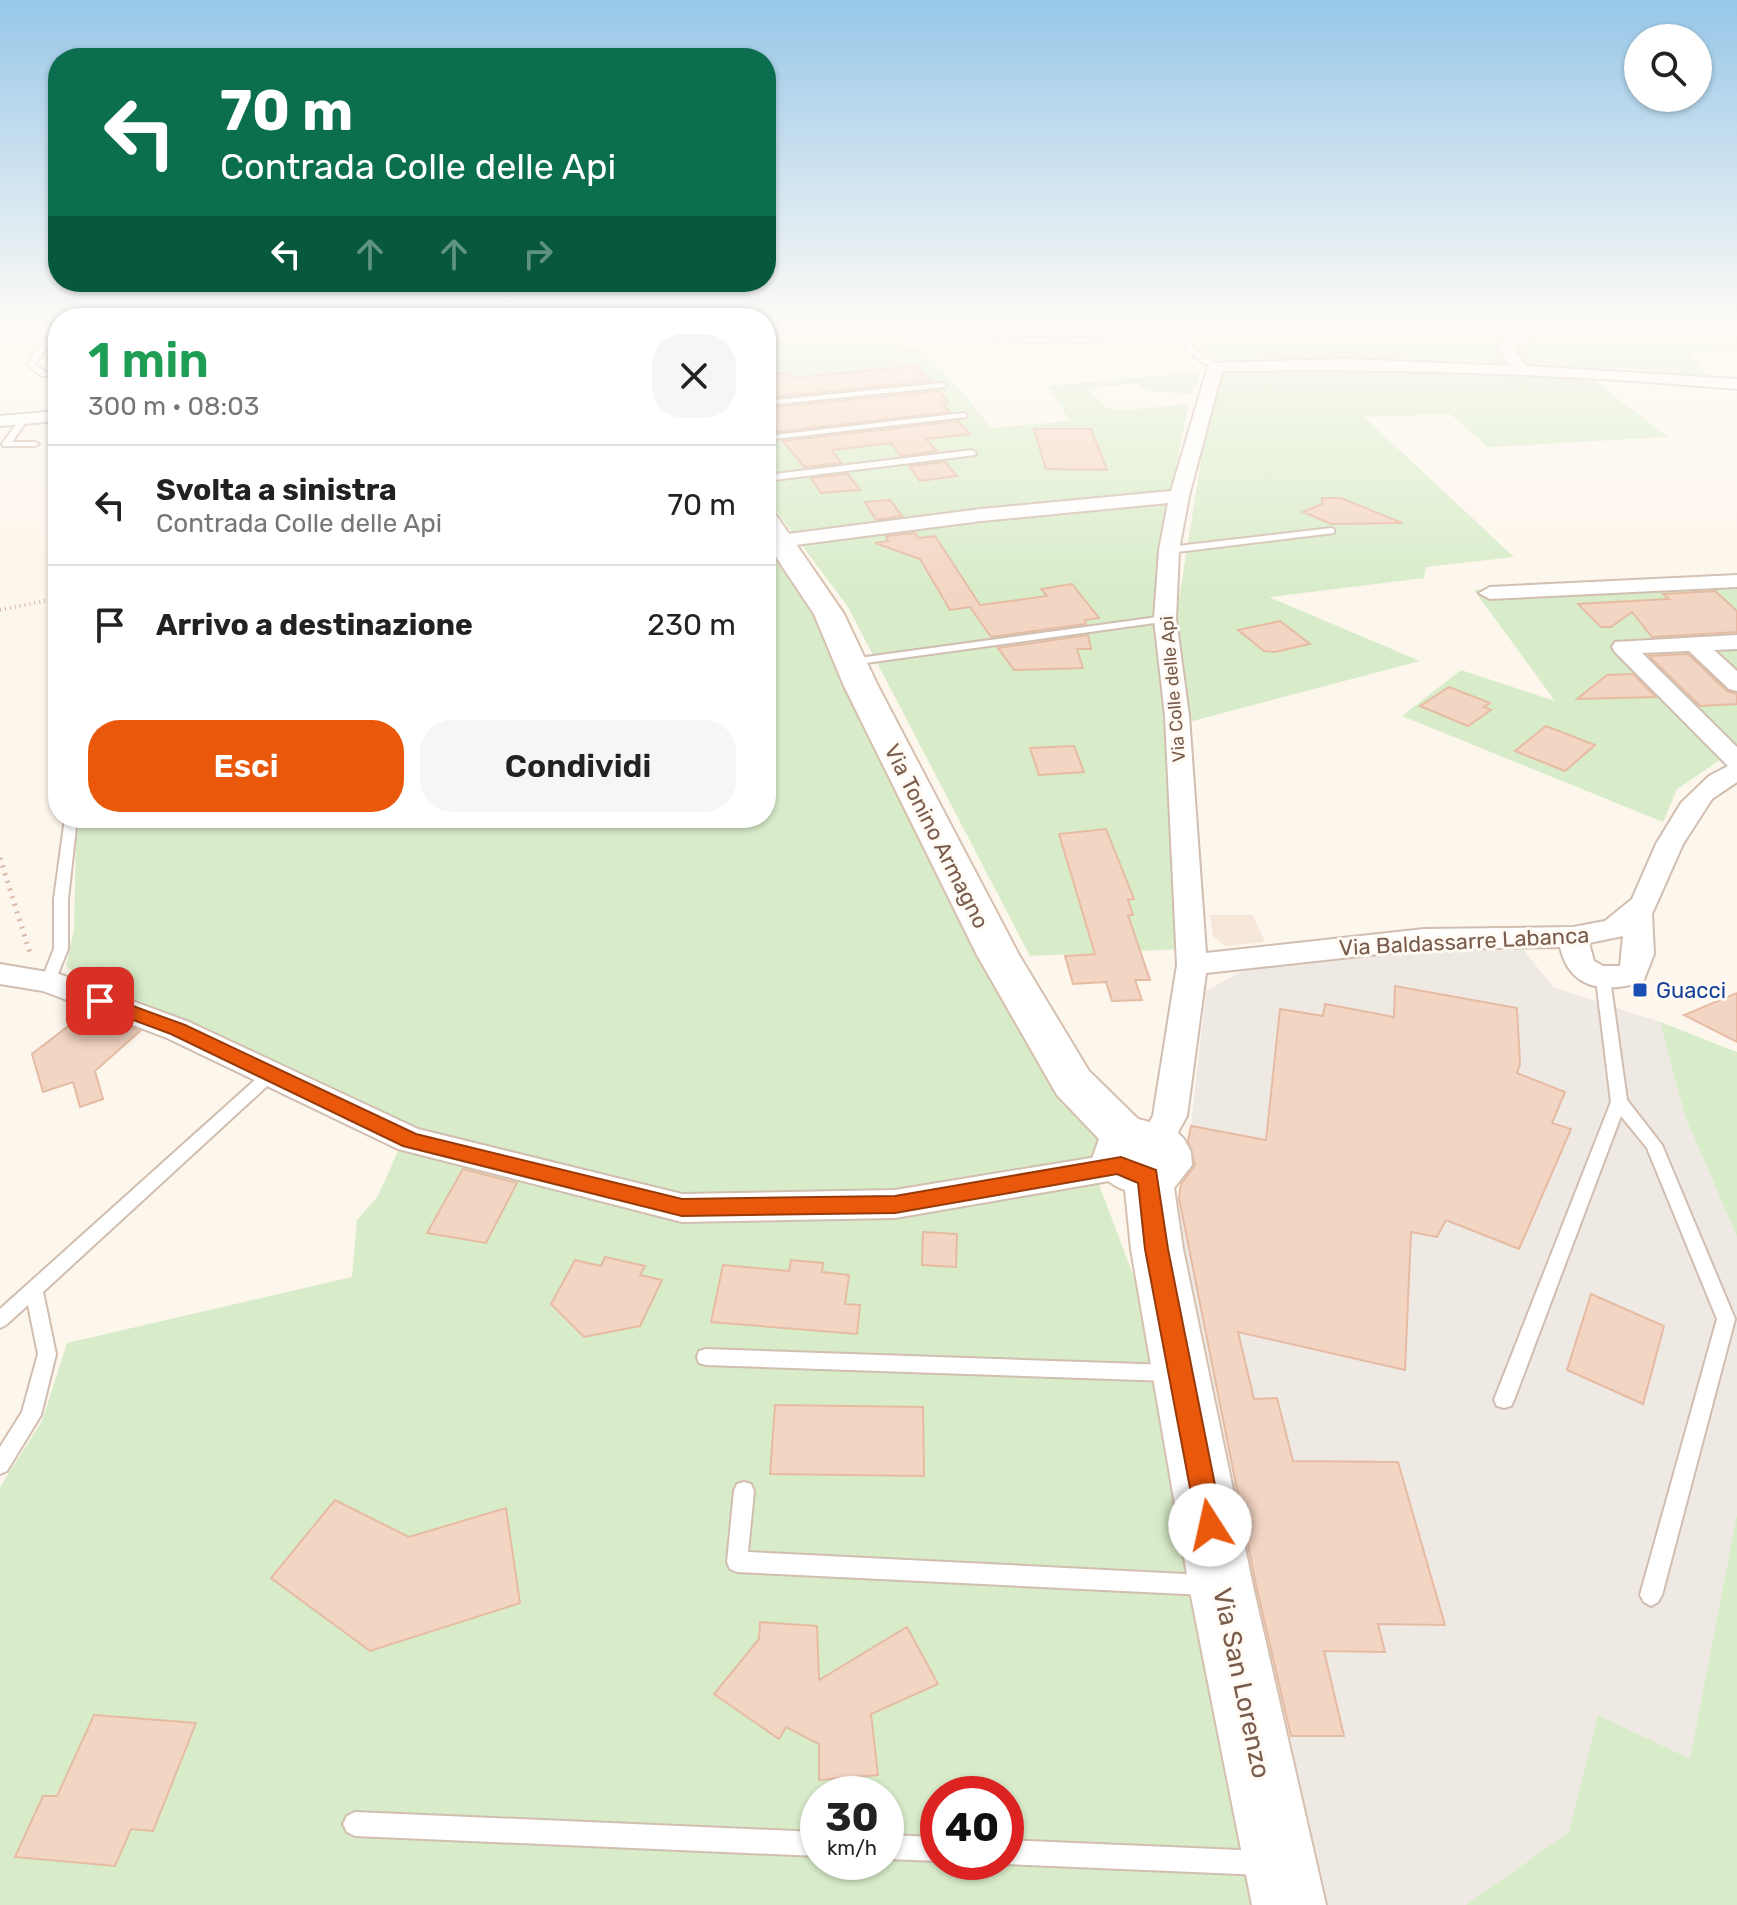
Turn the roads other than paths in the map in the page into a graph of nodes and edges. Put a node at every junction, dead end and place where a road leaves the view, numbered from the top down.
1 (963, 415) dead end
2 (1201, 415) edge
3 (48, 417) edge
4 (25, 418) junction
5 (0, 421) edge
6 (776, 437) edge
7 (35, 444) dead end
8 (972, 453) dead end
9 (776, 477) edge
10 (1179, 496) junction
11 (776, 526) edge
12 (1331, 531) dead end
13 (776, 535) edge
14 (1169, 550) junction
15 (1737, 581) edge
16 (1490, 593) dead end
17 (1165, 619) junction
18 (1737, 642) edge
19 (1694, 643) junction
20 (851, 662) junction
21 (1737, 684) edge
22 (1737, 761) edge
23 (1737, 772) edge
24 (70, 828) edge
25 (1637, 913) junction
26 (1573, 937) junction
27 (1192, 965) junction
28 (0, 974) edge
29 (1603, 979) junction
30 (48, 981) junction
31 (272, 1073) junction
32 (1619, 1102) junction
33 (1138, 1155) junction
34 (34, 1290) junction
35 (0, 1320) edge
36 (706, 1357) dead end
37 (1182, 1373) junction
38 (1504, 1400) dead end
39 (0, 1465) edge
40 (744, 1491) dead end
41 (1221, 1586) junction
42 (1651, 1595) dead end
43 (355, 1824) dead end
44 (800, 1843) edge
45 (1024, 1854) edge
46 (1284, 1884) edge

1 - 6 lane
2 - 10 street, Via Colle delle Api
3 - 4 street
4 - 5 street
4 - 7 lane
8 - 9 lane
10 - 11 street
10 - 14 street, Via Colle delle Api
12 - 14 lane
13 - 20 street, Via Tonino Armagno
14 - 17 street, Via Colle delle Api
15 - 16 street
17 - 20 lane
17 - 27 street, Via Colle delle Api
18 - 19 street
19 - 21 street
19 - 22 street
20 - 33 street, Via Tonino Armagno
23 - 25 street
24 - 30 lane
25 - 26 street, Via Baldassarre Labanca
25 - 29 street
26 - 27 street, Via Baldassarre Labanca
26 - 29 street
27 - 33 street
28 - 30 street
29 - 32 lane
30 - 31 street
31 - 33 street
31 - 34 lane
32 - 38 lane
32 - 42 lane
33 - 37 street, Via San Lorenzo
34 - 35 lane
34 - 39 lane
36 - 37 lane
37 - 41 street, Via San Lorenzo
40 - 41 lane
41 - 46 street, Via San Lorenzo
43 - 44 lane
45 - 46 lane

